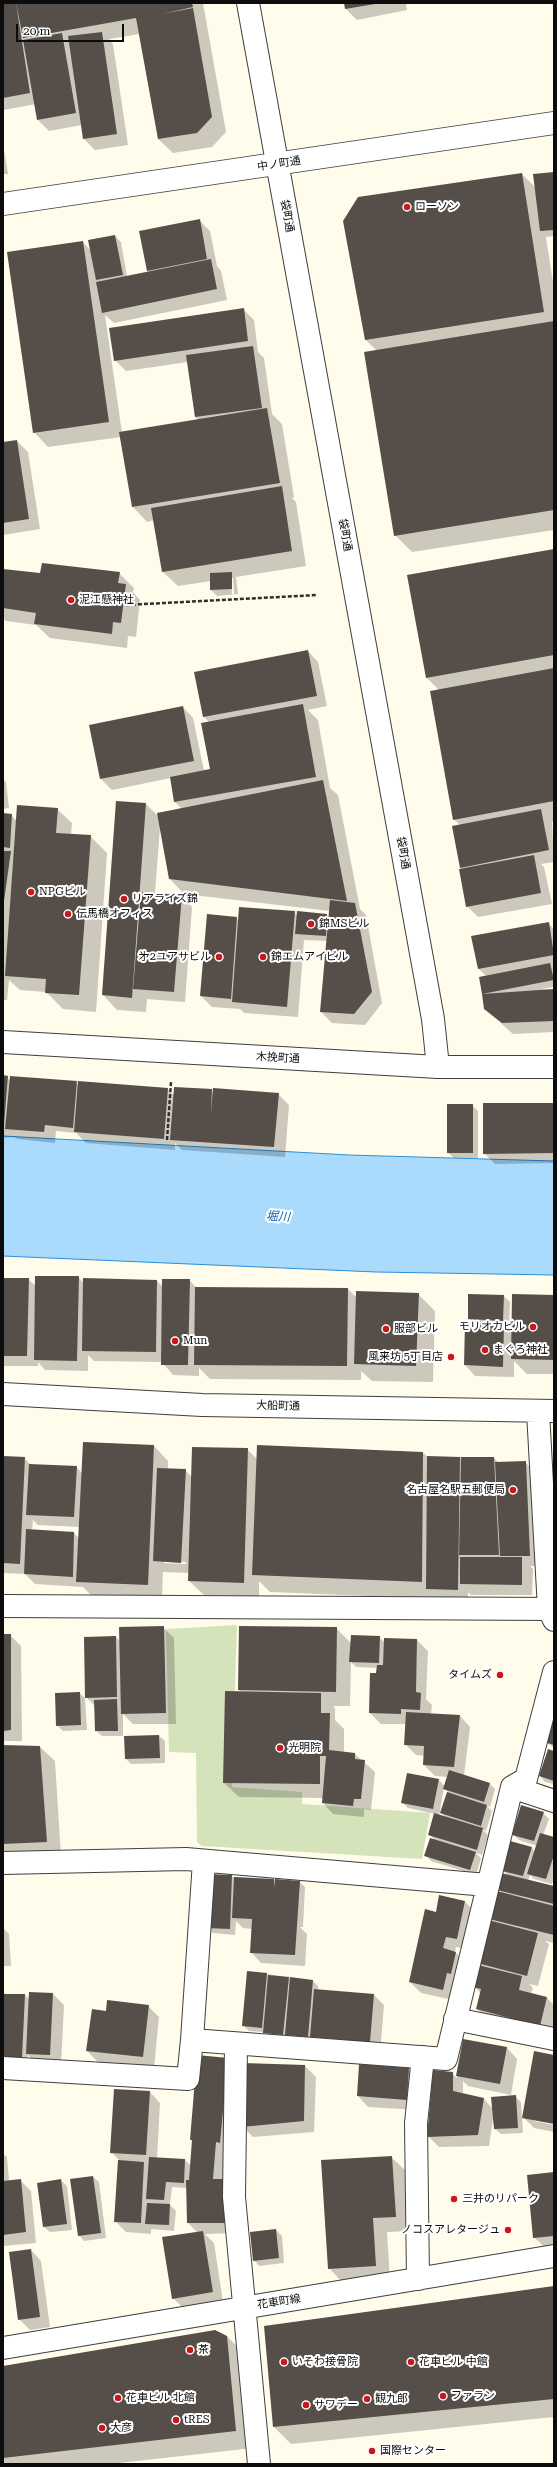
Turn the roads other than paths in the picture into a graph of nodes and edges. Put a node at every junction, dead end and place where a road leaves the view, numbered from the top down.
1 (248, 3) edge
2 (554, 123) edge
3 (277, 165) junction
4 (3, 204) edge
5 (3, 1042) edge
6 (438, 1067) junction
7 (554, 1067) edge
8 (3, 1394) edge
9 (546, 1412) edge
10 (3, 1606) edge
11 (552, 1613) edge
12 (554, 1672) edge
13 (512, 1787) junction
14 (554, 1801) edge
15 (204, 1861) junction
16 (3, 1863) edge
17 (487, 1885) junction
18 (455, 2019) junction
19 (554, 2039) edge
20 (192, 2040) junction
21 (236, 2045) junction
22 (423, 2057) junction
23 (3, 2068) edge
24 (554, 2256) edge
25 (418, 2279) junction
26 (246, 2308) junction
27 (3, 2348) edge
28 (259, 2464) edge

1 - 3 street, 袋町通
2 - 3 street, 中ノ町通
3 - 4 street, 中ノ町通
3 - 6 street, 袋町通
5 - 6 street, 木挽町通
6 - 7 street, 木挽町通
8 - 9 street, 大船町通
9 - 11 street
10 - 11 street
12 - 13 street
13 - 14 street
13 - 17 street
15 - 16 street
15 - 17 street
15 - 20 street
17 - 18 street
18 - 19 street
18 - 22 street
20 - 21 street
20 - 23 street
21 - 22 street
21 - 26 street
22 - 25 street
24 - 25 street, 花車町線
25 - 26 street, 花車町線
26 - 27 street, 花車町線
26 - 28 street

